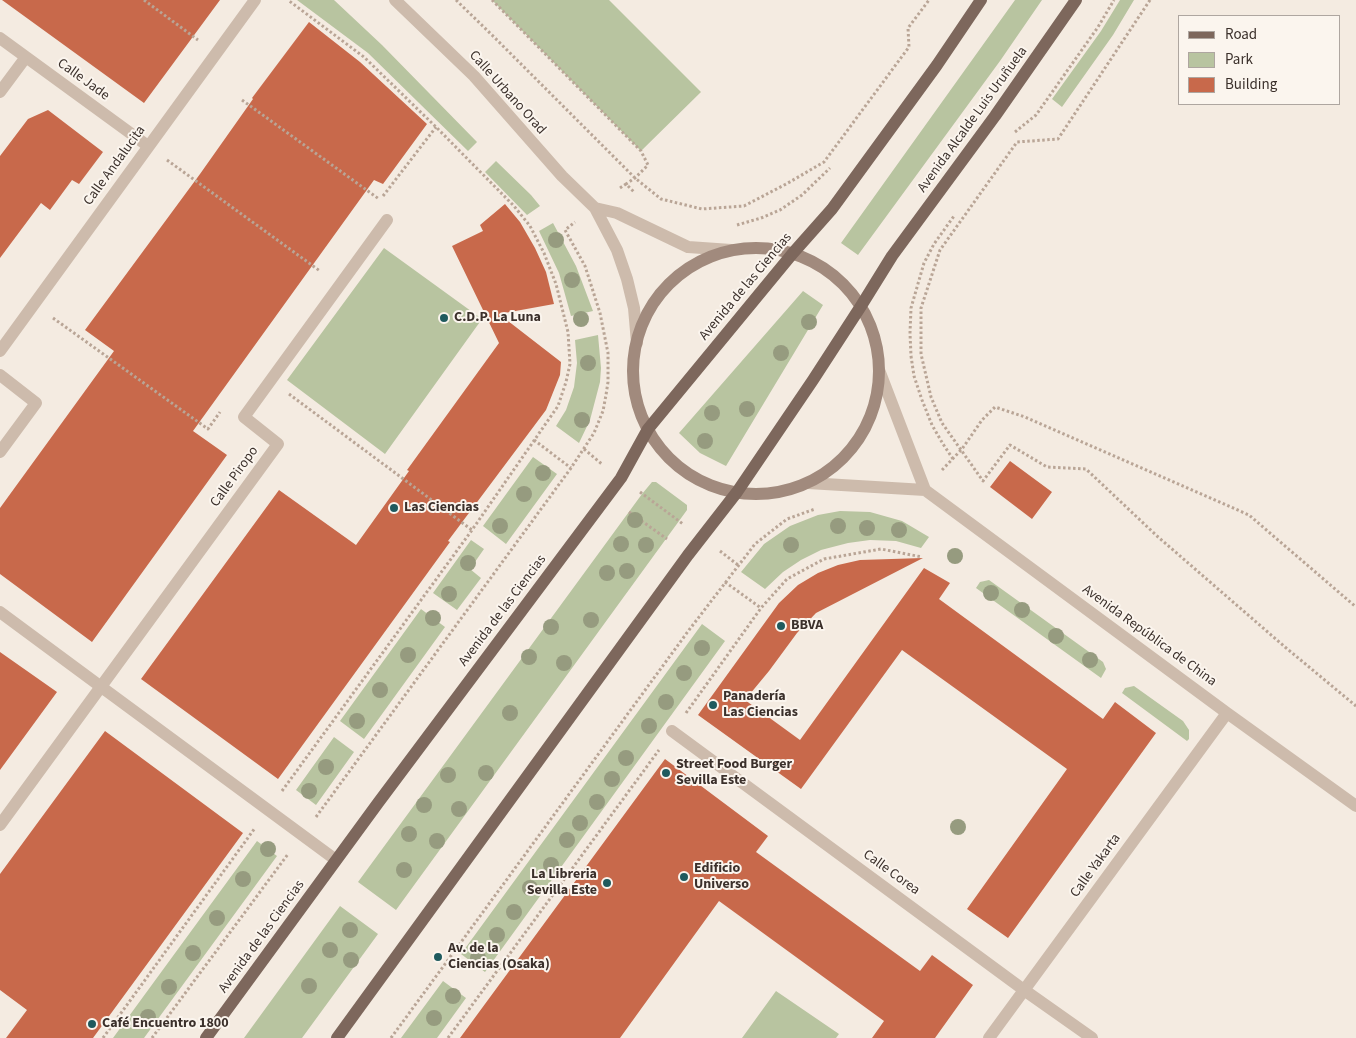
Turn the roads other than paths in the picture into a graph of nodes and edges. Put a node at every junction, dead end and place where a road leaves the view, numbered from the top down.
1 (255, 0) edge
2 (395, 0) edge
3 (981, 0) edge
4 (1076, 0) edge
5 (0, 38) edge
6 (26, 57) junction
7 (0, 92) edge
8 (148, 146) junction
9 (595, 208) junction
10 (387, 220) dead end
11 (731, 250) junction
12 (793, 254) junction
13 (861, 306) junction
14 (637, 343) junction
15 (0, 350) edge
16 (879, 370) junction
17 (0, 375) edge
18 (648, 429) junction
19 (0, 452) edge
20 (808, 483) junction
21 (925, 490) junction
22 (737, 492) junction
23 (0, 612) edge
24 (100, 686) junction
25 (1227, 713) junction
26 (672, 731) road end
27 (1356, 806) edge
28 (0, 825) edge
29 (336, 860) junction
30 (1024, 990) junction
31 (206, 1038) edge
32 (338, 1038) edge
33 (989, 1038) edge
34 (1092, 1038) edge

1 - 8 street, Calle Andalucita
2 - 9 street, Calle Urbano Orad
3 - 12 main road, Avenida de las Ciencias
4 - 13 main road, Avenida Alcalde Luis Uruñuela
5 - 6 street, Calle Jade
6 - 7 street
6 - 8 street, Calle Jade
8 - 15 street, Calle Andalucita
9 - 11 street
9 - 14 street
10 - 24 street, Calle Piropo
11 - 12 main road
11 - 14 main road
12 - 13 main road
12 - 18 main road, Avenida de las Ciencias
13 - 16 main road
13 - 22 main road
14 - 18 main road
16 - 20 main road
16 - 21 street
17 - 19 street
18 - 22 main road
18 - 29 main road, Avenida de las Ciencias
20 - 21 street
20 - 22 main road
21 - 25 street, Avenida República de China
22 - 32 main road
23 - 24 street
24 - 28 street, Calle Piropo
24 - 29 street
25 - 27 street, Avenida República de China
25 - 30 street, Calle Yakarta
26 - 30 street, Calle Corea
29 - 31 main road, Avenida de las Ciencias
30 - 33 street, Calle Yakarta
30 - 34 street, Calle Corea

